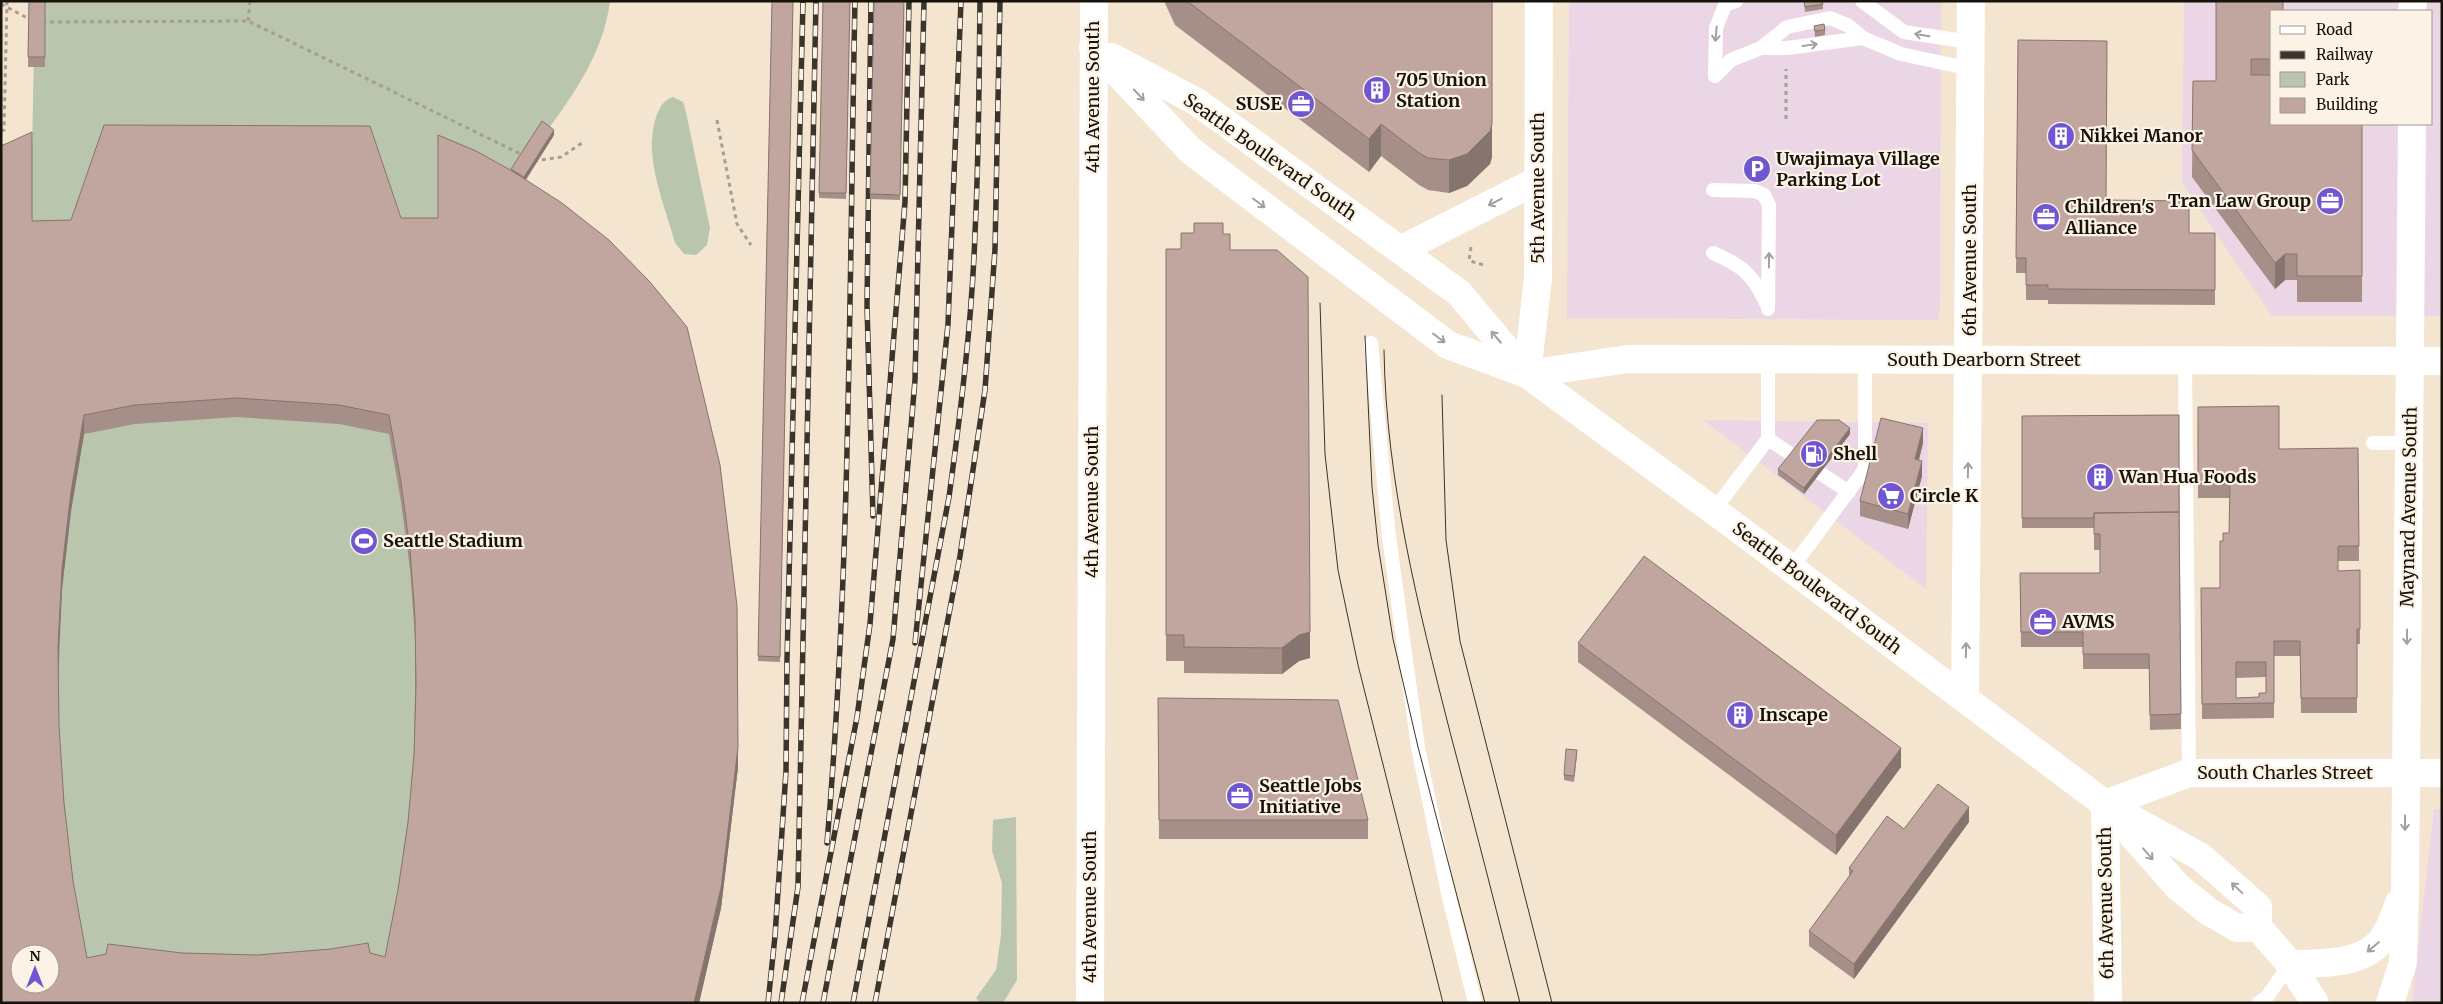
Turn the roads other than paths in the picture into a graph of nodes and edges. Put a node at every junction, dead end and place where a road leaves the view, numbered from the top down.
1 (1094, 1) edge
2 (1539, 1) edge
3 (1736, 1) edge
4 (1862, 1) edge
5 (1971, 1) edge
6 (1864, 38) junction
7 (1970, 42) junction
8 (1093, 46) junction
9 (1761, 48) junction
10 (1971, 68) junction
11 (2412, 125) edge
12 (1538, 180) junction
13 (1713, 190) dead end
14 (1400, 250) junction
15 (1713, 253) dead end
16 (1371, 343) dead end
17 (1768, 359) junction
18 (1865, 359) junction
19 (1970, 360) junction
20 (2185, 360) junction
21 (2411, 361) junction
22 (2442, 361) edge
23 (1527, 374) junction
24 (1768, 438) junction
25 (2410, 443) junction
26 (2373, 444) dead end
27 (1849, 492) junction
28 (1714, 510) junction
29 (1791, 569) junction
30 (1965, 699) junction
31 (2188, 773) junction
32 (2442, 773) edge
33 (2405, 774) junction
34 (2104, 804) junction
35 (2405, 890) junction
36 (2258, 927) junction
37 (2290, 964) junction
38 (1090, 1003) edge
39 (1474, 1003) edge
40 (2108, 1003) edge
41 (2258, 1003) edge
42 (2315, 1003) edge
43 (2390, 1003) edge

1 - 8 main road, 4th Avenue South
2 - 12 main road, 5th Avenue South
3 -> 9 lane
7 -> 4 lane
5 - 7 main road, 6th Avenue South
9 -> 6 lane
6 - 9 lane
6 - 10 lane
7 - 10 main road, 6th Avenue South
8 - 14 main road, Seattle Boulevard South
8 -> 23 main road, Seattle Boulevard South
8 - 38 main road, 4th Avenue South
10 - 19 main road, 6th Avenue South
11 - 21 main road, Maynard Avenue South
12 -> 14 main road
12 - 23 main road, 5th Avenue South
15 -> 13 lane
23 -> 14 main road, Seattle Boulevard South
16 - 39 lane
17 - 18 main road, South Dearborn Street
17 - 23 main road, South Dearborn Street
17 - 24 lane
18 - 19 main road, South Dearborn Street
18 - 27 lane
19 - 20 main road, South Dearborn Street
30 -> 19 main road, 6th Avenue South
20 - 21 main road, South Dearborn Street
20 - 31 lane
21 - 22 main road, South Dearborn Street
21 - 25 main road, Maynard Avenue South
23 - 28 main road, Seattle Boulevard South
24 - 27 lane
24 - 28 lane
25 - 26 lane
25 -> 33 main road, Maynard Avenue South
27 - 29 lane
28 - 29 main road, Seattle Boulevard South
29 - 30 main road, Seattle Boulevard South
30 - 34 main road, Seattle Boulevard South
31 - 33 main road, South Charles Street
31 - 34 main road, South Charles Street
32 - 33 main road, South Charles Street
33 -> 35 main road, Maynard Avenue South
34 -> 36 main road
36 -> 34 main road
34 - 40 main road, 6th Avenue South
35 -> 37 main road, Maynard Avenue South
35 - 43 main road, Maynard Avenue South
36 - 37 main road
37 - 41 lane
37 - 42 main road

